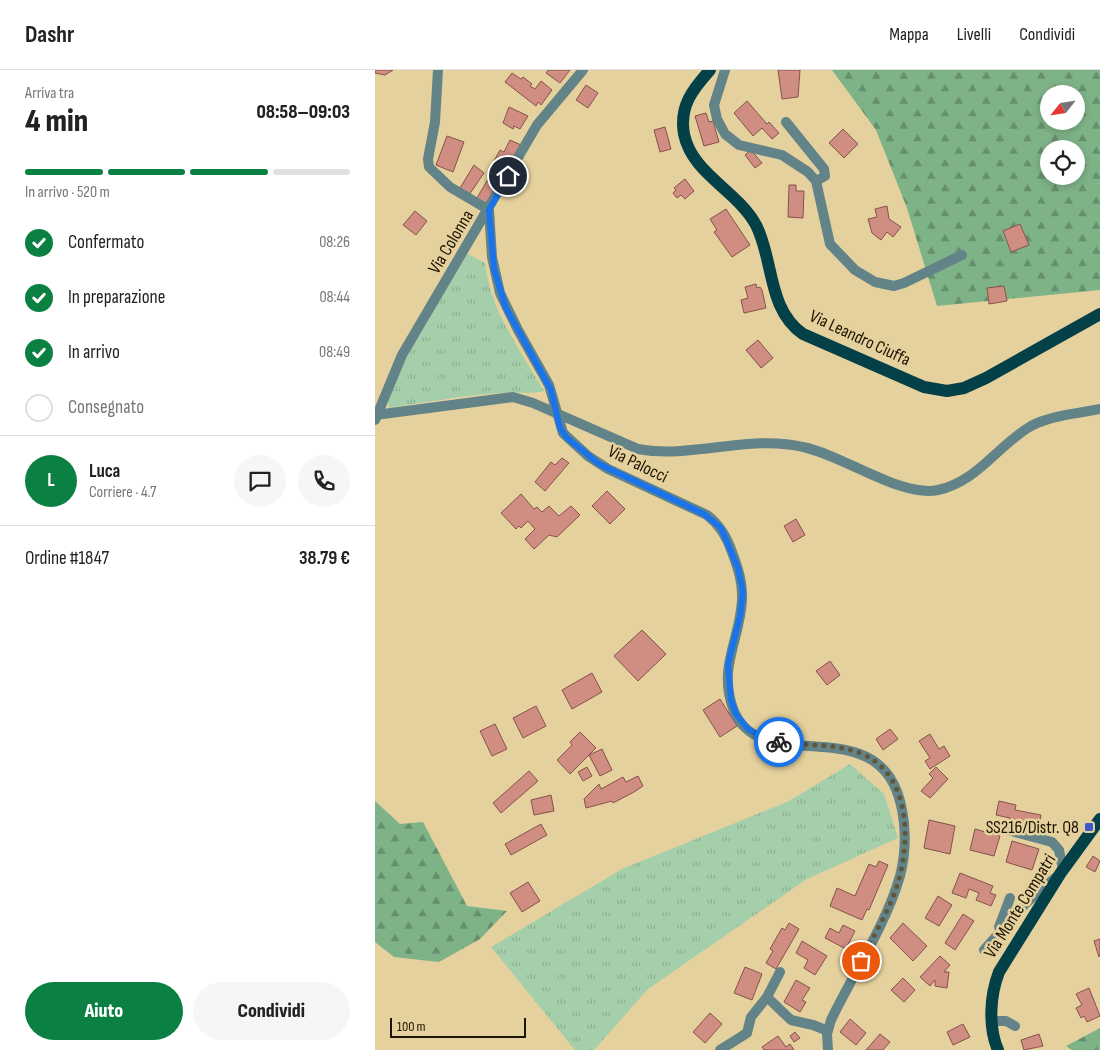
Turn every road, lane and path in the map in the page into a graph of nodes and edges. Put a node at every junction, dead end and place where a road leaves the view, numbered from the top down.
1 (438, 70) edge
2 (583, 70) edge
3 (710, 70) edge
4 (725, 70) edge
5 (786, 122) dead end
6 (816, 181) junction
7 (489, 210) junction
8 (962, 255) dead end
9 (1100, 314) edge
10 (1099, 409) edge
11 (557, 414) junction
12 (376, 417) edge
13 (1100, 819) edge
14 (1000, 828) dead end
15 (1061, 873) junction
16 (1010, 898) dead end
17 (997, 935) junction
18 (984, 950) dead end
19 (780, 972) dead end
20 (767, 997) junction
21 (1010, 1020) dead end
22 (992, 1021) junction
23 (828, 1030) junction
24 (720, 1050) edge
25 (828, 1050) edge
26 (998, 1050) edge

1 - 7 street
2 - 7 street, Via Colonna
3 - 9 main road, Via Leandro Ciuffa
4 - 6 street
5 - 6 street
6 - 8 street
7 - 11 street, Via Palocci
7 - 12 street, Via Colonna
10 - 11 street
11 - 12 street
11 - 23 street, Via Palocci
13 - 15 main road, Via Monte Compatri
14 - 15 street
15 - 17 street
15 - 22 main road, Via Monte Compatri
16 - 17 street
17 - 18 street
19 - 20 street
20 - 23 street
20 - 24 street
21 - 22 street
22 - 26 main road, Via Monte Compatri
23 - 25 street, Via Palocci

